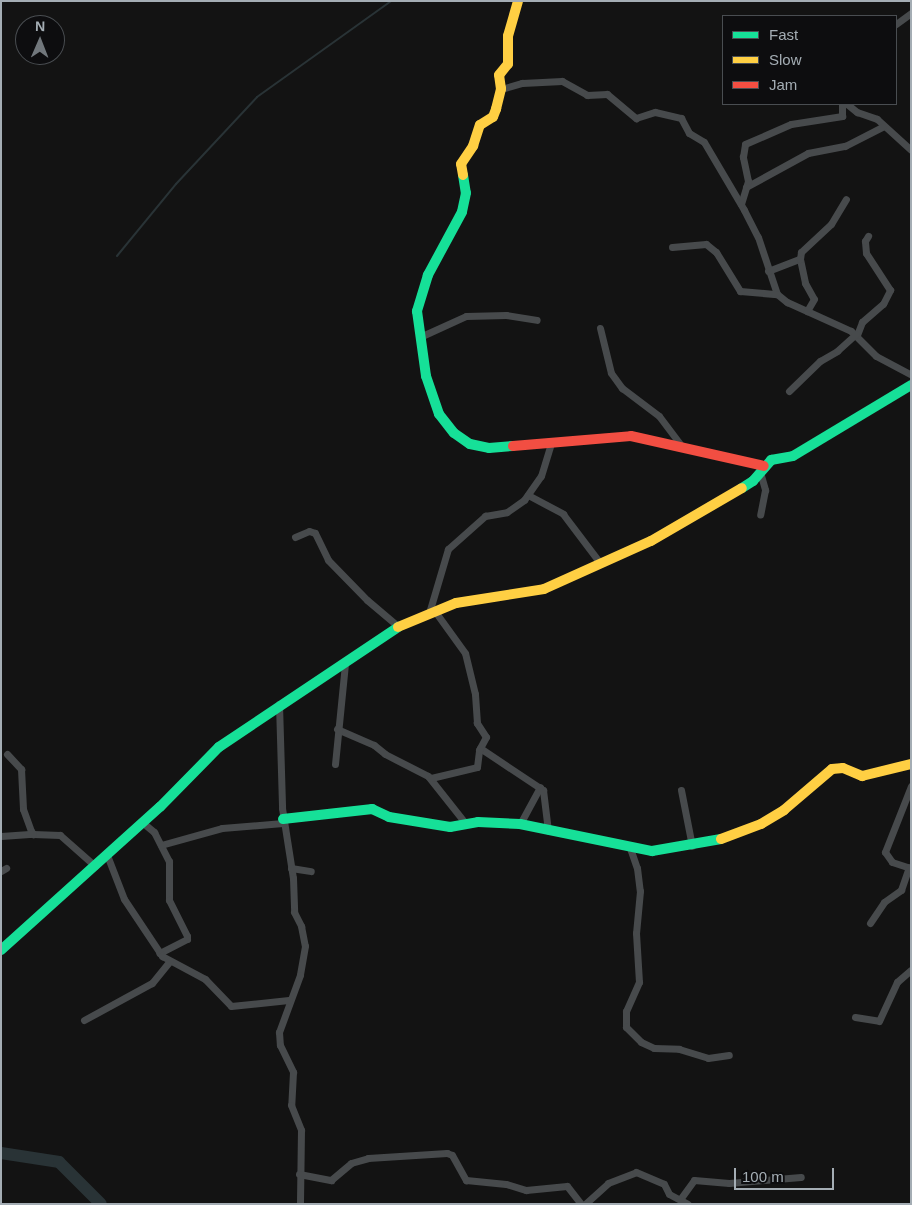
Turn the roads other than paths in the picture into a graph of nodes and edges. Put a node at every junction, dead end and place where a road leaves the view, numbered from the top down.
1 (518, 1) edge
2 (911, 13) edge
3 (897, 23) edge
4 (501, 89) junction
5 (842, 105) edge
6 (848, 105) edge
7 (882, 127) junction
8 (911, 150) edge
9 (746, 187) junction
10 (846, 199) dead end
11 (741, 204) junction
12 (868, 236) dead end
13 (672, 247) dead end
14 (800, 258) junction
15 (768, 271) junction
16 (777, 294) junction
17 (807, 311) junction
18 (537, 320) dead end
19 (600, 328) dead end
20 (857, 335) junction
21 (422, 336) junction
22 (911, 375) edge
23 (911, 385) edge
24 (789, 391) dead end
25 (551, 443) junction
26 (681, 445) junction
27 (762, 469) junction
28 (528, 495) junction
29 (760, 515) dead end
30 (295, 537) dead end
31 (600, 563) junction
32 (432, 611) junction
33 (399, 627) junction
34 (345, 663) junction
35 (279, 704) junction
36 (337, 729) junction
37 (480, 748) junction
38 (7, 754) dead end
39 (335, 764) dead end
40 (911, 764) edge
41 (431, 778) junction
42 (911, 786) edge
43 (540, 787) junction
44 (681, 790) dead end
45 (283, 821) junction
46 (142, 822) junction
47 (466, 824) junction
48 (520, 824) junction
49 (548, 831) junction
50 (33, 834) junction
51 (1, 836) edge
52 (161, 845) junction
53 (692, 846) junction
54 (630, 848) junction
55 (106, 855) junction
56 (95, 866) junction
57 (291, 868) junction
58 (910, 868) edge
59 (311, 871) dead end
60 (870, 923) dead end
61 (1, 950) edge
62 (159, 954) junction
63 (170, 960) junction
64 (911, 970) edge
65 (289, 1000) junction
66 (855, 1018) dead end
67 (84, 1020) dead end
68 (729, 1055) dead end
69 (299, 1174) junction
70 (801, 1177) dead end
71 (682, 1198) junction
72 (300, 1204) edge
73 (581, 1204) edge
74 (585, 1204) edge
75 (688, 1204) edge

1 - 4 street
2 - 3 street
4 - 11 street
4 - 21 street
5 - 9 street
6 - 7 street
7 - 8 street
7 - 9 street
9 - 11 street
10 - 14 street
11 - 15 street
12 - 20 street
13 - 16 street
14 - 15 street
14 - 17 street
15 - 16 street
16 - 17 street
17 - 20 street
18 - 21 street
19 - 26 street
20 - 22 street
20 - 24 street
21 - 25 street
23 - 27 street
25 - 26 street
25 - 28 street
26 - 27 street
27 - 29 street
27 - 31 street
28 - 31 street
28 - 32 street
30 - 33 street
31 - 32 street
32 - 33 street
32 - 37 street
33 - 34 street
34 - 35 street
34 - 36 street
35 - 45 street
35 - 46 street
36 - 39 street
36 - 41 street
37 - 41 street
37 - 43 street
38 - 50 street
40 - 53 street
41 - 47 street
42 - 58 street
43 - 48 street
43 - 49 street
44 - 53 street
45 - 47 street
45 - 52 street
45 - 57 street
46 - 52 street
46 - 55 street
47 - 48 street
48 - 49 street
49 - 54 street
50 - 51 street
50 - 56 street
52 - 62 street
53 - 54 street
54 - 68 street
55 - 56 street
55 - 62 street
56 - 61 street
57 - 59 street
57 - 65 street
58 - 60 street
62 - 63 street
63 - 65 street
63 - 67 street
64 - 66 street
65 - 69 street
69 - 72 street
69 - 73 street
70 - 71 street
71 - 74 street
71 - 75 street

